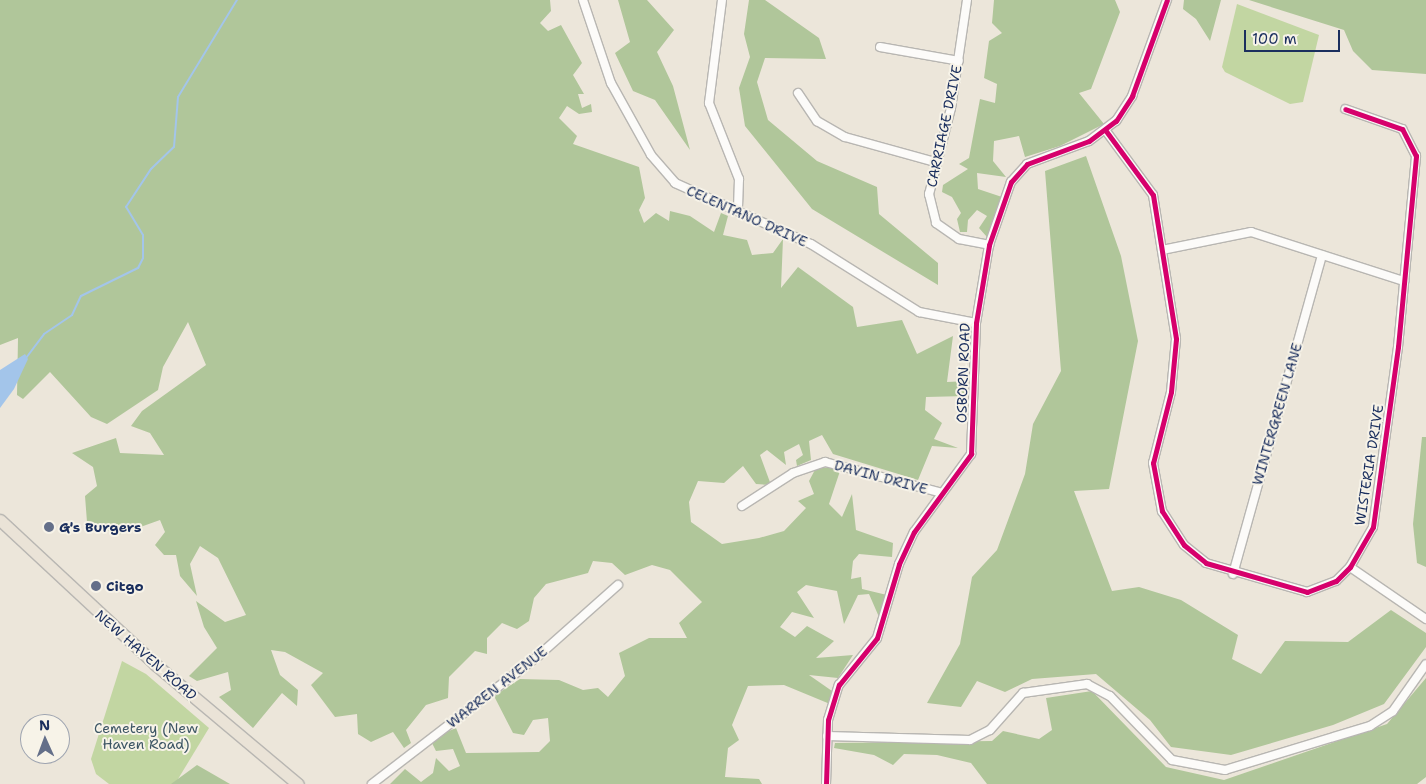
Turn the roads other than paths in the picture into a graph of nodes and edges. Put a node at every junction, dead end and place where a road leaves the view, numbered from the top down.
1 (583, 0) edge
2 (722, 0) edge
3 (967, 0) edge
4 (1167, 0) edge
5 (880, 48) dead end
6 (959, 61) junction
7 (798, 93) dead end
8 (1345, 109) dead end
9 (1106, 130) junction
10 (935, 162) junction
11 (738, 211) junction
12 (989, 245) junction
13 (1162, 250) junction
14 (1322, 255) junction
15 (1404, 281) junction
16 (976, 323) junction
17 (942, 493) junction
18 (742, 506) dead end
19 (0, 520) edge
20 (1350, 567) junction
21 (1233, 574) junction
22 (618, 585) dead end
23 (1426, 619) edge
24 (1426, 664) edge
25 (827, 736) junction
26 (298, 784) edge
27 (372, 784) edge
28 (826, 784) edge

1 - 11 street, CELENTANO DRIVE
2 - 11 street
3 - 6 street, CARRIAGE DRIVE
4 - 9 street, OSBORN ROAD
5 - 6 street
6 - 10 street, CARRIAGE DRIVE
7 - 10 street
8 - 15 street, WISTERIA DRIVE
9 - 12 street, OSBORN ROAD
9 - 13 street, WISTERIA DRIVE
10 - 12 street, CARRIAGE DRIVE
11 - 16 street, CELENTANO DRIVE
12 - 16 street, OSBORN ROAD
13 - 14 street
13 - 21 street, WISTERIA DRIVE
14 - 15 street
14 - 21 street, WINTERGREEN LANE
15 - 20 street, WISTERIA DRIVE
16 - 17 street, OSBORN ROAD
17 - 18 street, DAVIN DRIVE
17 - 25 street, OSBORN ROAD
19 - 26 main road, NEW HAVEN ROAD
20 - 21 street, WISTERIA DRIVE
20 - 23 street
22 - 27 street, WARREN AVENUE
24 - 25 street
25 - 28 street, OSBORN ROAD

